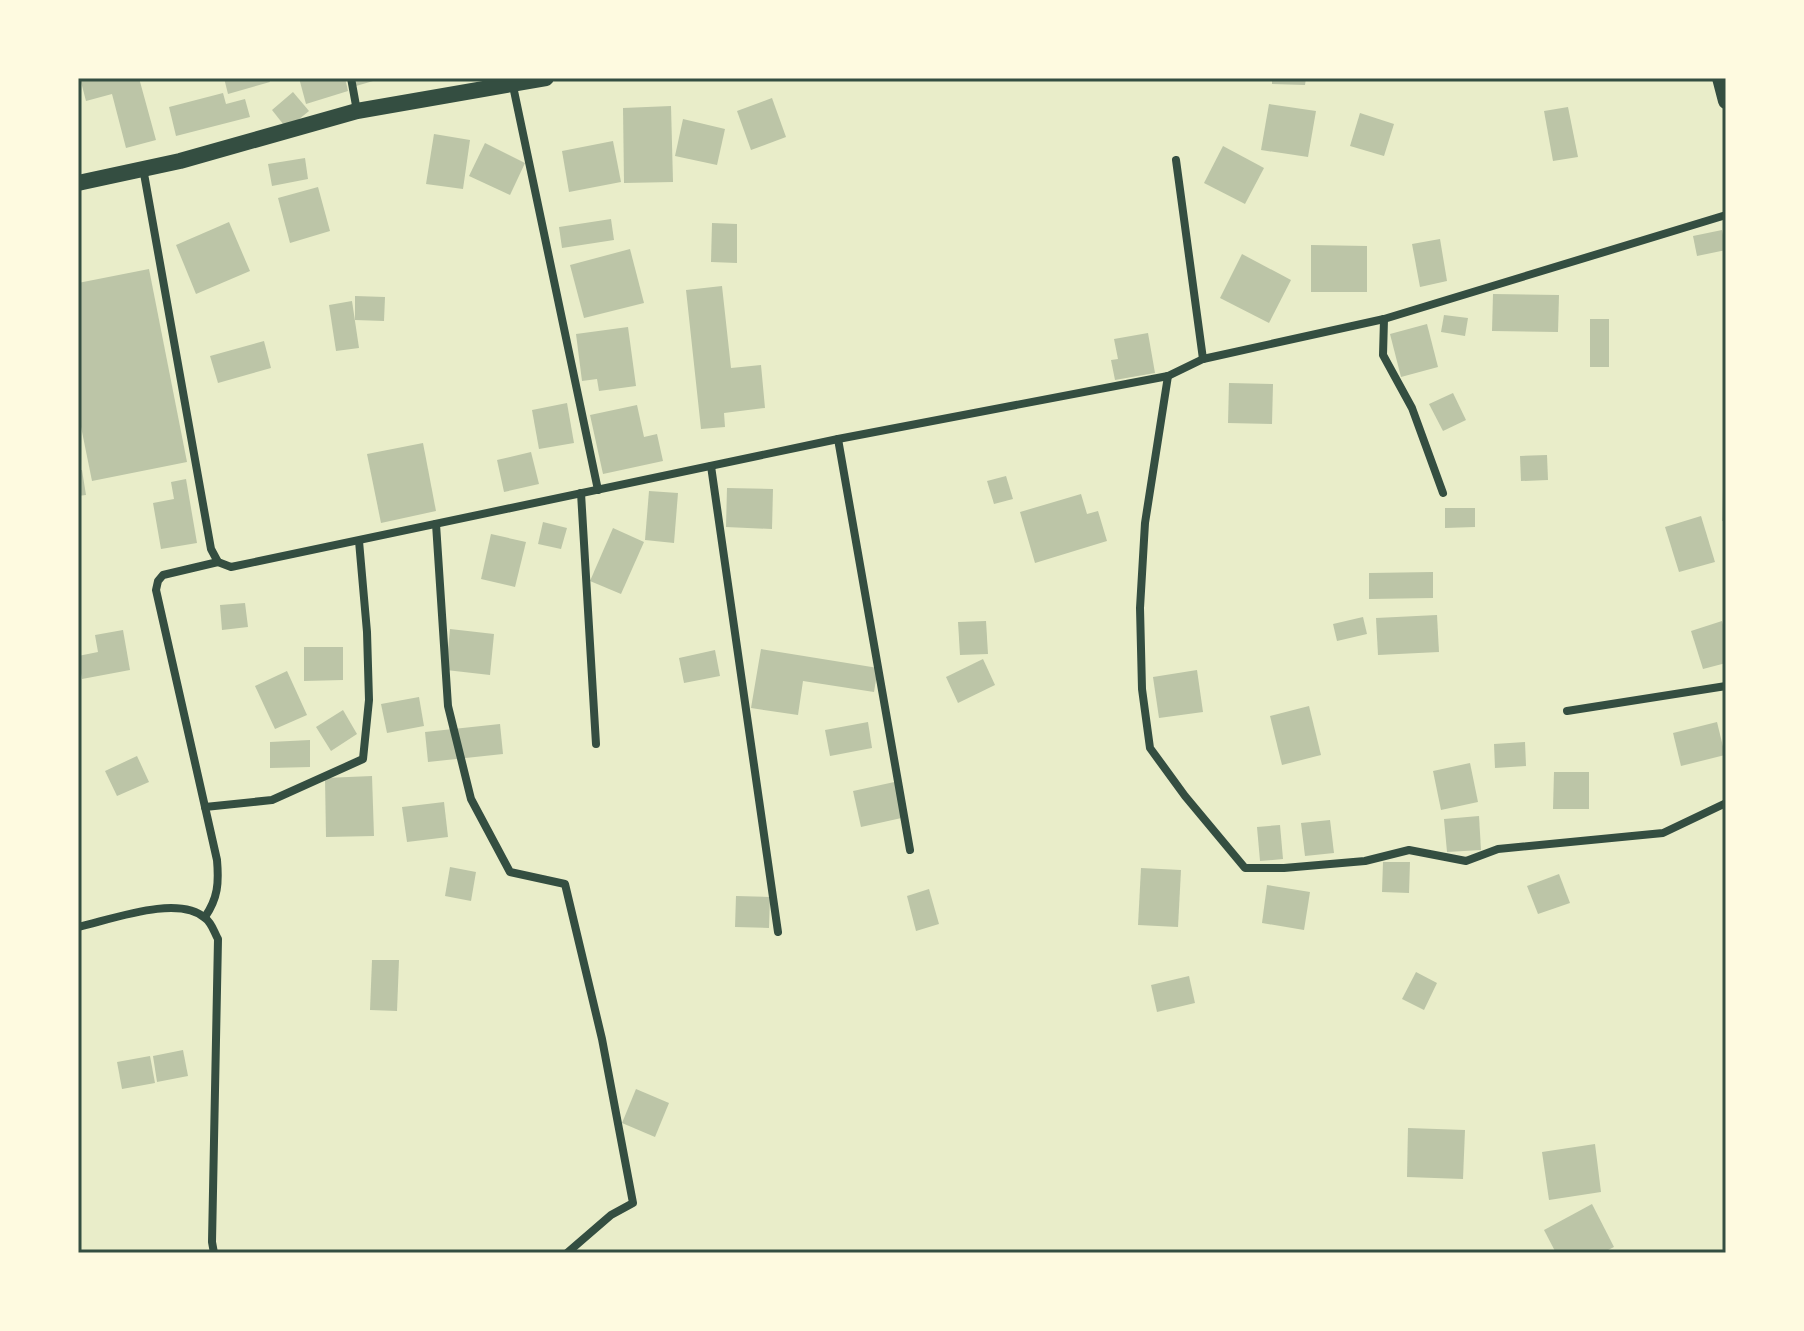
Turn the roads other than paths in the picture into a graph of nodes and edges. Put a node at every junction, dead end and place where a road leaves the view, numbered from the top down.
1 (351, 78) edge
2 (546, 78) edge
3 (1720, 78) edge
4 (513, 86) junction
5 (1726, 101) edge
6 (357, 111) junction
7 (1176, 160) dead end
8 (143, 168) junction
9 (78, 183) edge
10 (1726, 215) edge
11 (1384, 319) junction
12 (1203, 359) junction
13 (1168, 376) junction
14 (838, 439) junction
15 (711, 466) junction
16 (598, 490) junction
17 (581, 493) junction
18 (1443, 493) dead end
19 (436, 524) junction
20 (359, 541) junction
21 (218, 562) junction
22 (1726, 686) edge
23 (1567, 711) dead end
24 (596, 744) dead end
25 (1726, 803) edge
26 (205, 807) junction
27 (910, 850) dead end
28 (205, 917) junction
29 (78, 927) edge
30 (778, 932) dead end
31 (214, 1253) edge
32 (567, 1253) edge

1 - 6 street
2 - 4 main road
3 - 5 main road
4 - 6 main road
4 - 16 street
6 - 8 main road
7 - 12 street
8 - 9 main road
8 - 21 street
10 - 11 street
11 - 12 street
11 - 18 street
12 - 13 street
13 - 14 street
13 - 25 street
14 - 15 street
14 - 27 street
15 - 16 street
15 - 30 street
16 - 17 street
17 - 19 street
17 - 24 street
19 - 20 street
19 - 32 street
20 - 21 street
20 - 26 street
21 - 26 street
22 - 23 street
26 - 28 street
28 - 29 street
28 - 31 street

